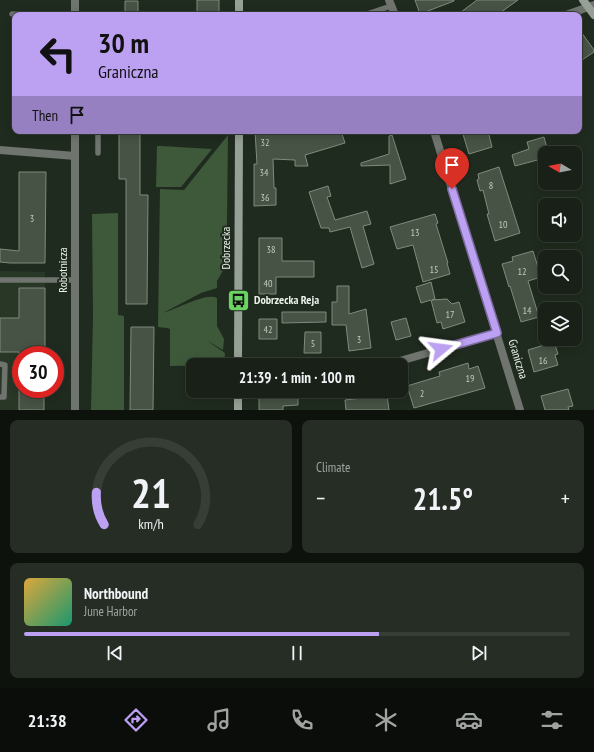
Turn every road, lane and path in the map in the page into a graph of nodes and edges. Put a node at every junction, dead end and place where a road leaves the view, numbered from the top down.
1 (75, 0) edge
2 (239, 0) edge
3 (390, 3) edge
4 (589, 4) edge
5 (75, 12) edge
6 (239, 12) edge
7 (370, 12) edge
8 (572, 12) edge
9 (594, 15) edge
10 (75, 134) edge
11 (98, 134) edge
12 (239, 134) edge
13 (435, 134) edge
14 (0, 150) edge
15 (98, 152) dead end
16 (75, 156) junction
17 (0, 280) edge
18 (75, 280) junction
19 (497, 333) junction
20 (238, 358) edge
21 (408, 359) edge
22 (0, 364) edge
23 (0, 397) edge
24 (238, 398) edge
25 (75, 410) edge
26 (238, 410) edge
27 (520, 410) edge

1 - 5 street
2 - 6 street
3 - 7 lane
4 - 8 street
4 - 9 street
10 - 16 street, Robotnicza
11 - 15 lane
12 - 20 street, Dobrzecka
13 - 19 street, Graniczna
14 - 16 street
16 - 18 street, Robotnicza
17 - 18 lane
18 - 25 street, Robotnicza
19 - 21 street
19 - 27 street, Graniczna
22 - 23 lane
24 - 26 street

